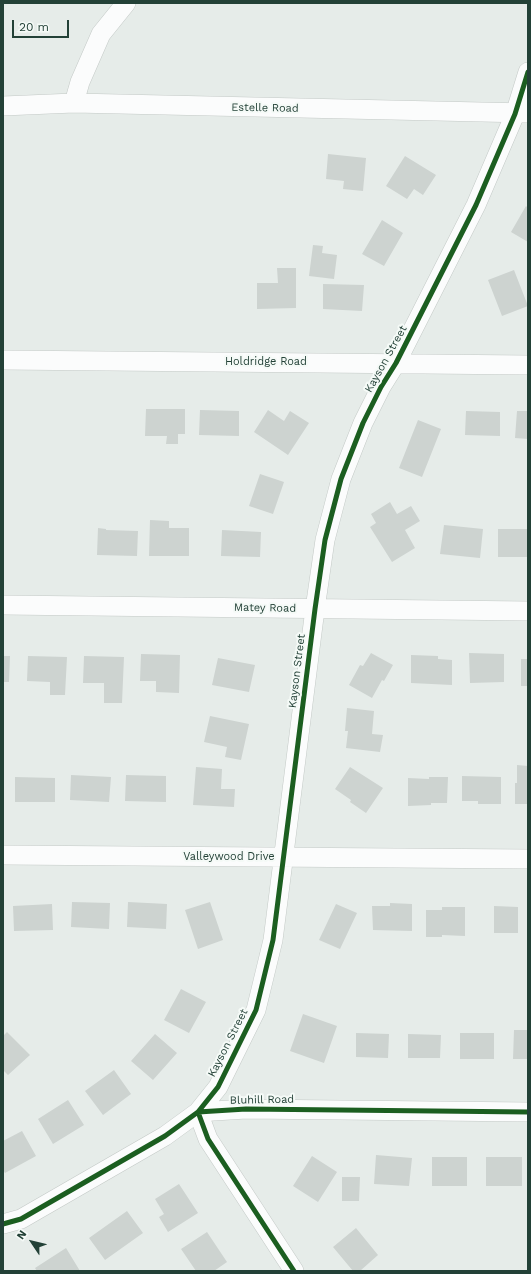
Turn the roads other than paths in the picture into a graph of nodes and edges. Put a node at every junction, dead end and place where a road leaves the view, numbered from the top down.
1 (126, 3) edge
2 (528, 72) edge
3 (74, 103) junction
4 (3, 106) edge
5 (522, 114) edge
6 (3, 360) edge
7 (396, 363) junction
8 (528, 365) edge
9 (3, 605) edge
10 (315, 609) junction
11 (528, 611) edge
12 (3, 855) edge
13 (283, 857) junction
14 (528, 859) edge
15 (198, 1112) junction
16 (528, 1112) edge
17 (3, 1224) edge
18 (294, 1271) edge

1 - 3 street
2 - 5 street, Kayson Street
3 - 4 street, Estelle Road
3 - 5 street, Estelle Road
5 - 7 street, Kayson Street
6 - 7 street, Holdridge Road
7 - 8 street, Holdridge Road
7 - 10 street, Kayson Street
9 - 10 street, Matey Road
10 - 11 street, Matey Road
10 - 13 street, Kayson Street
12 - 13 street, Valleywood Drive
13 - 14 street, Valleywood Drive
13 - 15 street, Kayson Street
15 - 16 street, Bluhill Road
15 - 17 street
15 - 18 street

